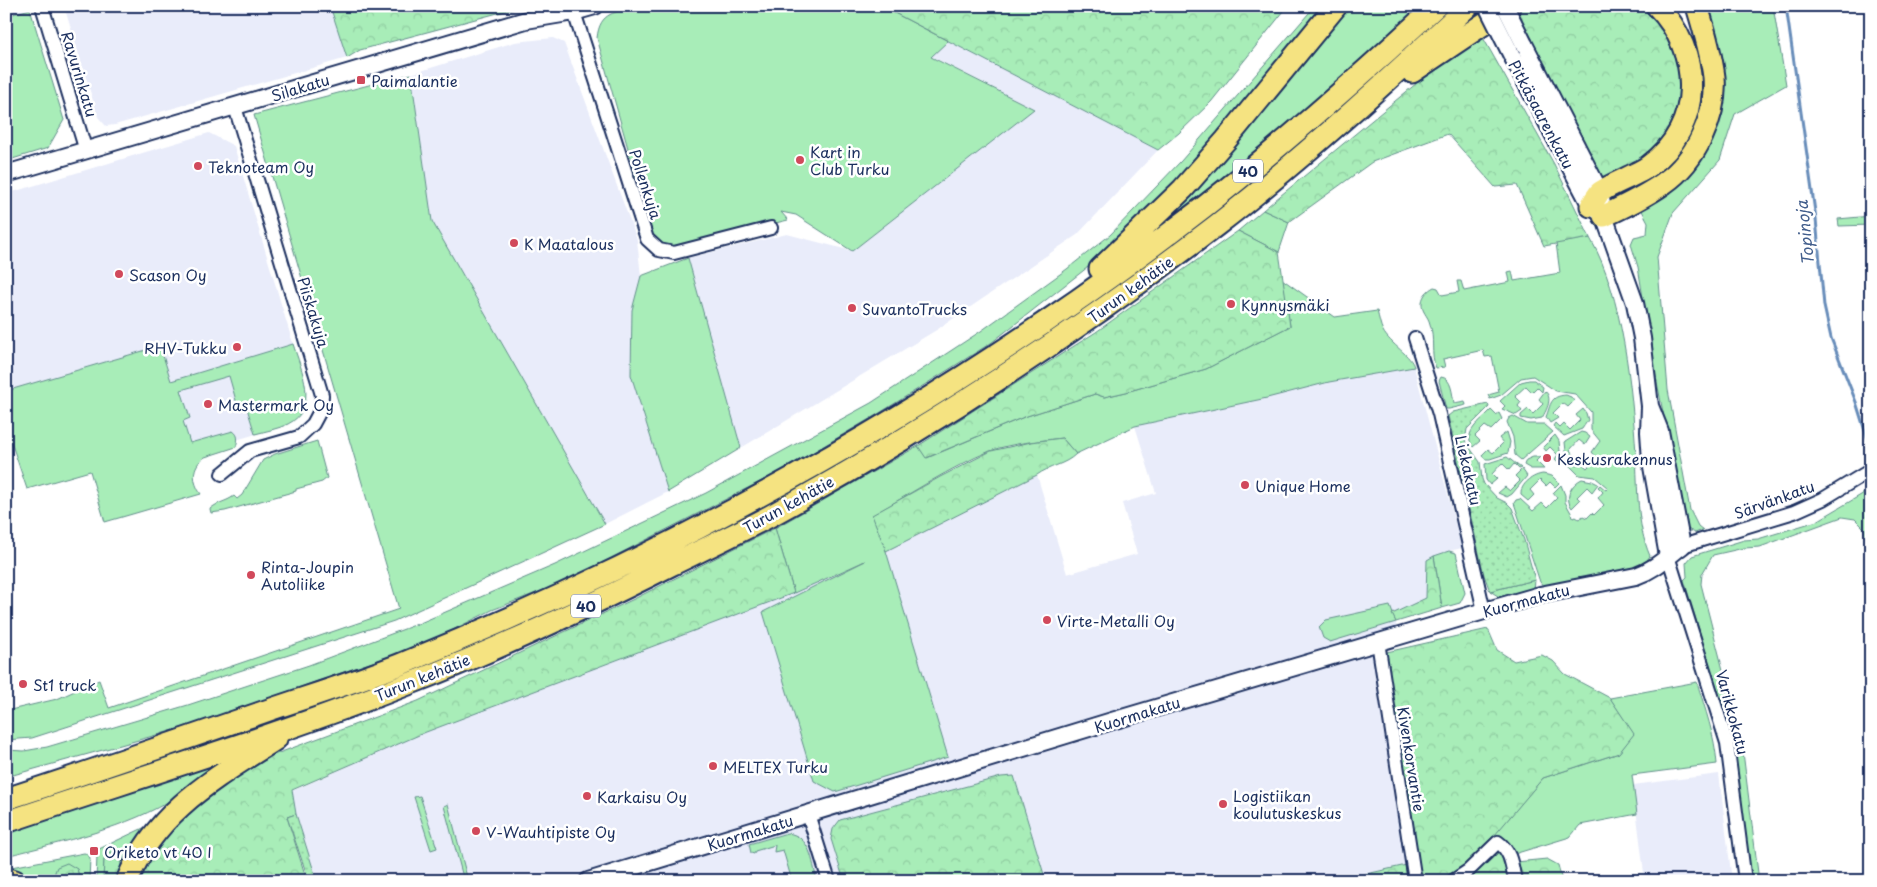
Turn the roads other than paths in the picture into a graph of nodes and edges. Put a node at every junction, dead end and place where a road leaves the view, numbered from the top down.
1 (42, 6) edge
2 (595, 6) edge
3 (1336, 6) edge
4 (1436, 6) edge
5 (1468, 6) edge
6 (1487, 6) edge
7 (1505, 6) edge
8 (1510, 6) edge
9 (1656, 6) edge
10 (1697, 6) edge
11 (574, 12) junction
12 (1518, 50) junction
13 (235, 107) junction
14 (1358, 108) junction
15 (86, 151) junction
16 (6, 174) edge
17 (1598, 205) junction
18 (771, 228) dead end
19 (1047, 322) junction
20 (1415, 338) dead end
21 (1650, 406) junction
22 (1871, 470) edge
23 (222, 474) dead end
24 (1682, 546) junction
25 (1668, 556) junction
26 (1484, 611) junction
27 (1378, 642) junction
28 (304, 722) junction
29 (34, 790) junction
30 (6, 793) edge
31 (6, 799) edge
32 (808, 814) junction
33 (6, 822) edge
34 (6, 878) edge
35 (14, 881) edge
36 (127, 881) edge
37 (588, 881) edge
38 (829, 881) edge
39 (1415, 881) edge
40 (1453, 881) edge
41 (1515, 881) edge
42 (1745, 881) edge

1 - 15 street, Ravurinkatu
2 - 11 street, Silakatu
3 - 19 highway
4 - 19 highway, Turun kehätie / 40
5 - 14 highway, Turun kehätie / 40
6 - 12 street, Pitkäsaarenkatu, bridge
7 - 12 street, Pitkäsaarenkatu, bridge
8 - 14 highway
9 - 17 highway
10 - 17 highway
11 - 13 street, Silakatu
11 - 18 street, Pollenkuja
12 - 17 street, Pitkäsaarenkatu
13 - 15 street, Silakatu
13 - 23 street, Piiskakuja
14 - 28 highway, Turun kehätie / 40
15 - 16 street, Silakatu
17 - 21 street, Pitkäsaarenkatu
19 - 29 highway, Turun kehätie / 40
20 - 26 street, Liekakatu
21 - 24 street, Pitkäsaarenkatu
21 - 25 street, Pitkäsaarenkatu
22 - 24 street, Särvänkatu
24 - 25 street, Kuormakatu
25 - 26 street, Kuormakatu
25 - 42 street, Varikkokatu
26 - 27 street, Kuormakatu
27 - 32 street, Kuormakatu
27 - 39 street, Kivenkorvantie
28 - 33 highway, Turun kehätie / 40
28 - 36 highway
29 - 30 highway
29 - 31 highway, Turun kehätie / 40
32 - 37 street, Kuormakatu
32 - 38 street
34 - 35 highway
40 - 41 street

